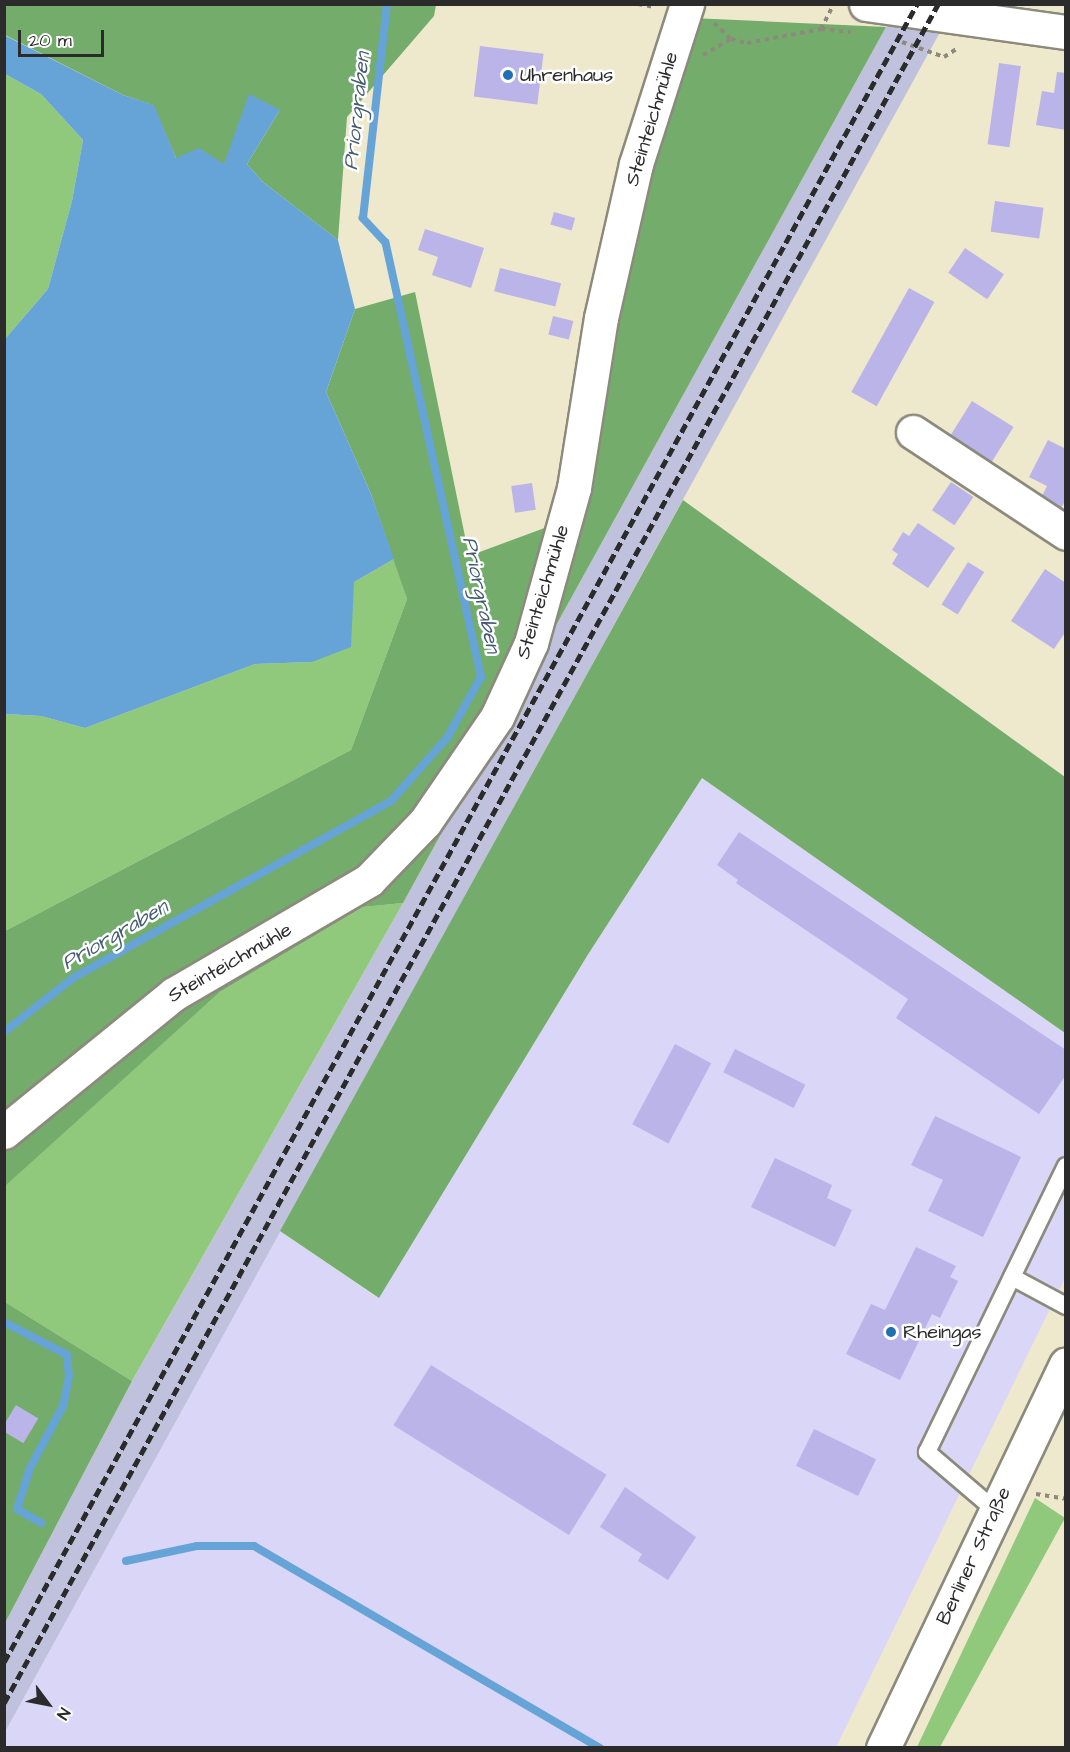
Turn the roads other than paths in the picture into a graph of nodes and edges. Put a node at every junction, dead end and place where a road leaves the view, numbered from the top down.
1 (686, 8) edge
2 (865, 19) edge
3 (1065, 32) edge
4 (913, 432) dead end
5 (1065, 533) edge
6 (4, 1132) edge
7 (1065, 1166) edge
8 (1012, 1277) junction
9 (1065, 1306) edge
10 (1065, 1364) edge
11 (996, 1511) junction
12 (883, 1748) edge

1 - 6 street, Steinteichmühle
2 - 3 street
4 - 5 street
7 - 8 lane
8 - 9 lane
8 - 11 lane
10 - 11 street, Berliner Straße
11 - 12 street, Berliner Straße

